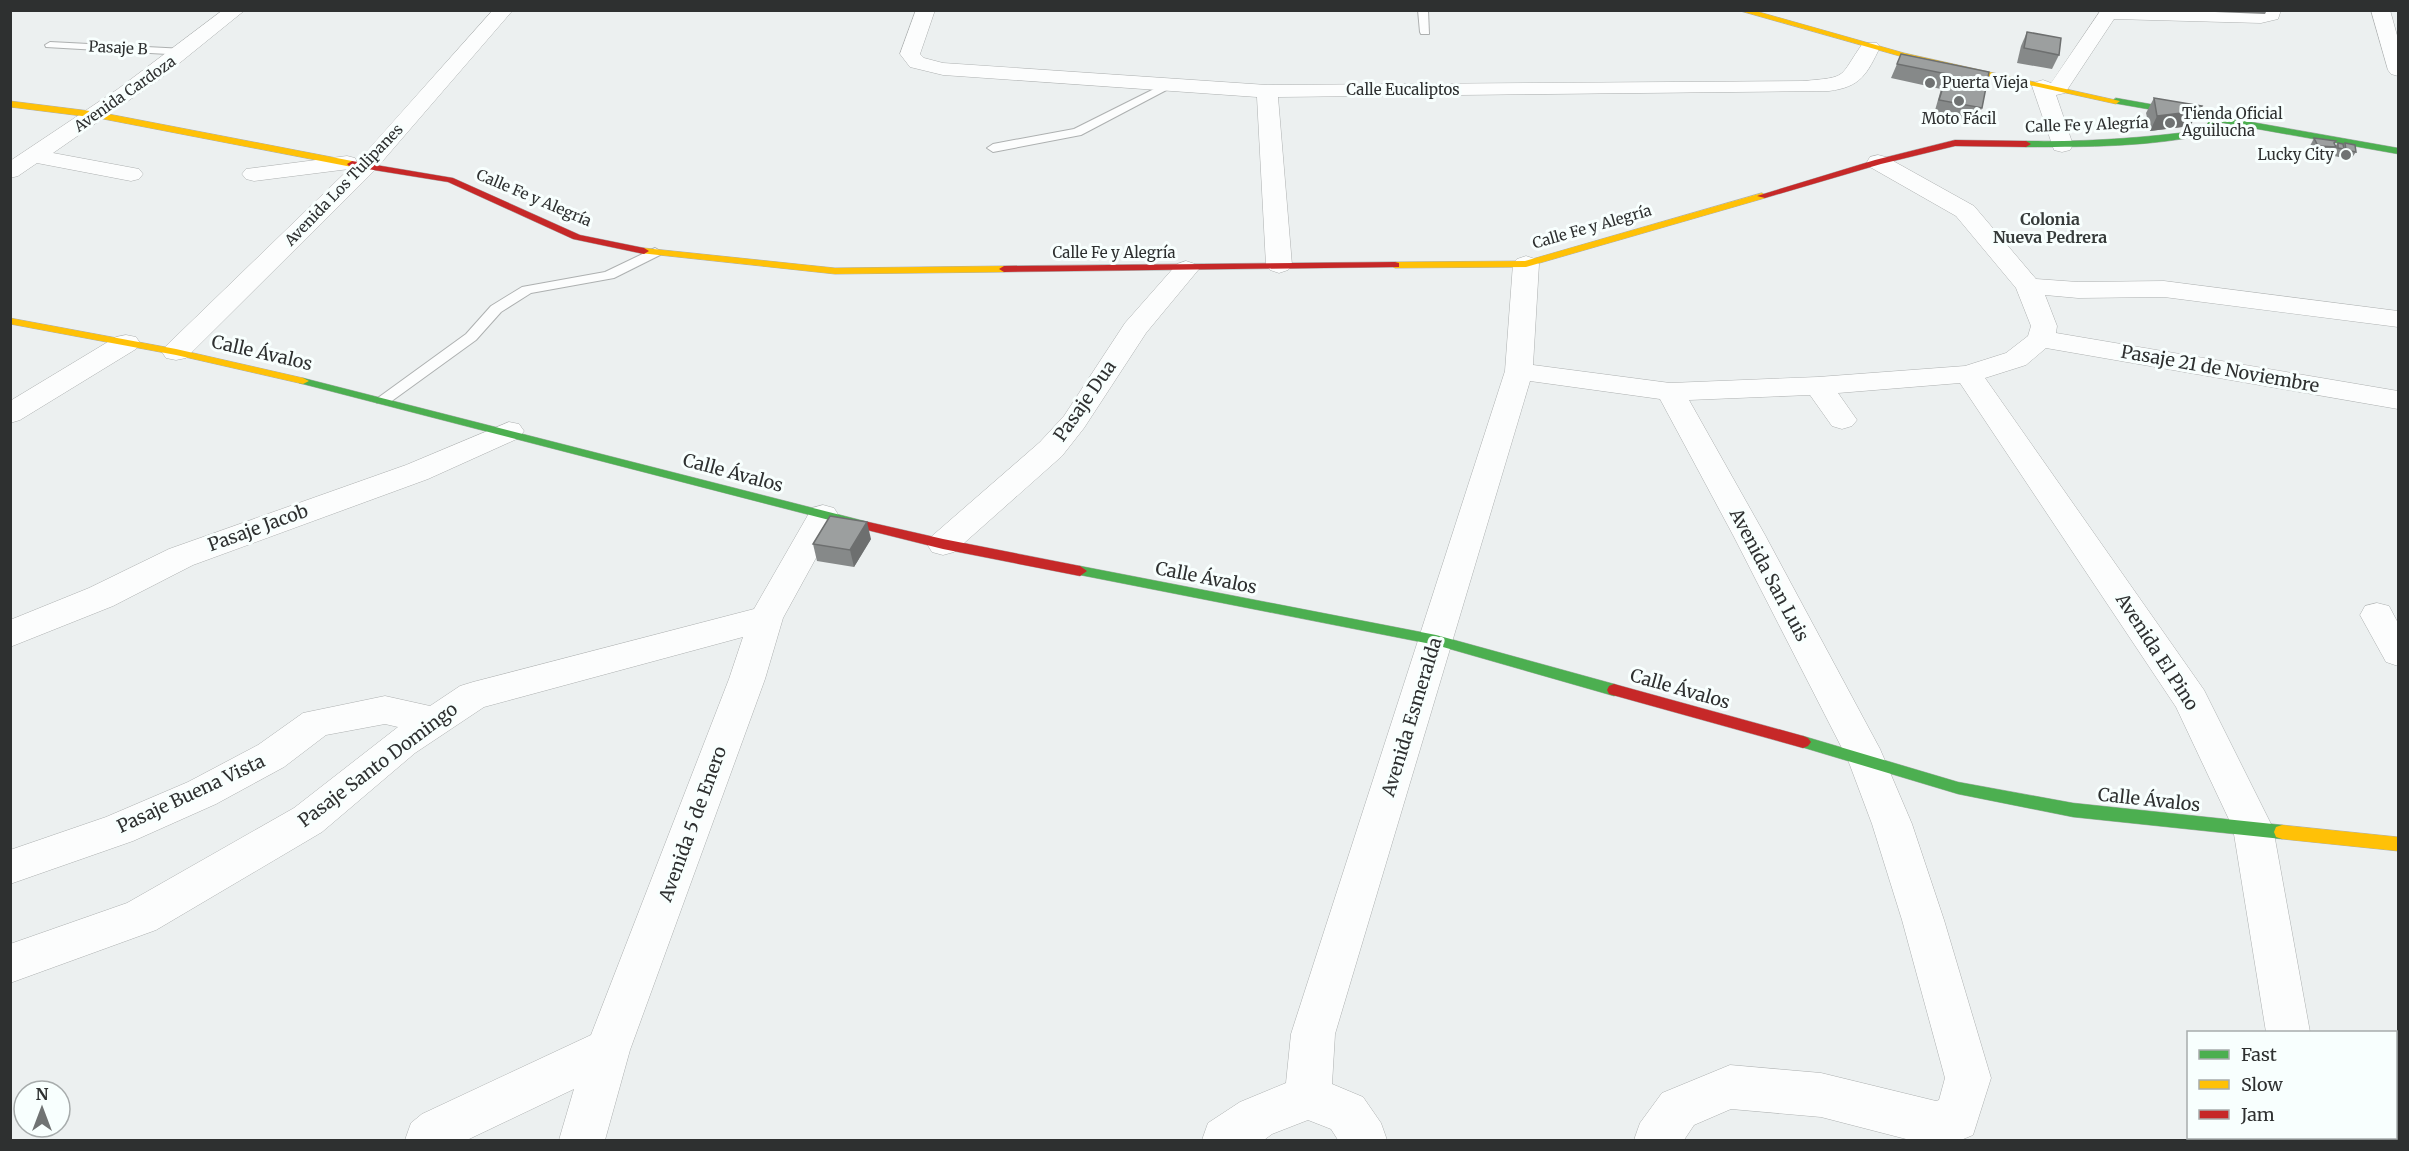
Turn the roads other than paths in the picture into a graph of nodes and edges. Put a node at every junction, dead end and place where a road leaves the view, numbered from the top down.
1 (236, 10) edge
2 (504, 10) edge
3 (926, 10) edge
4 (1424, 10) edge
5 (1741, 10) edge
6 (2272, 10) edge
7 (2380, 10) edge
8 (2108, 12) edge
9 (1425, 32) dead end
10 (50, 45) dead end
11 (1870, 47) junction
12 (185, 52) junction
13 (2398, 69) edge
14 (1170, 84) junction
15 (2051, 87) junction
16 (1268, 91) junction
17 (10, 104) edge
18 (98, 115) junction
19 (2215, 119) junction
20 (2062, 145) junction
21 (993, 148) dead end
22 (2398, 151) edge
23 (34, 156) junction
24 (1878, 162) junction
25 (357, 165) junction
26 (10, 171) edge
27 (131, 174) dead end
28 (254, 174) dead end
29 (655, 252) junction
30 (1526, 264) junction
31 (1279, 265) junction
32 (1186, 269) junction
33 (2028, 286) junction
34 (2398, 319) edge
35 (10, 321) edge
36 (2041, 339) junction
37 (126, 343) junction
38 (176, 352) junction
39 (1519, 371) junction
40 (1968, 374) junction
41 (1818, 386) junction
42 (1670, 392) junction
43 (382, 400) junction
44 (2398, 400) edge
45 (10, 414) edge
46 (1842, 420) dead end
47 (509, 432) junction
48 (823, 516) junction
49 (943, 544) junction
50 (2377, 615) dead end
51 (766, 618) junction
52 (10, 634) edge
53 (1436, 640) junction
54 (2398, 654) edge
55 (435, 720) junction
56 (1867, 760) junction
57 (2253, 828) junction
58 (2398, 844) edge
59 (10, 867) edge
60 (10, 964) edge
61 (2288, 1031) edge
62 (608, 1050) junction
63 (1308, 1097) junction
64 (428, 1140) edge
65 (582, 1140) edge
66 (1225, 1140) edge
67 (1364, 1140) edge
68 (1657, 1140) edge

1 - 12 street, Avenida Cardoza
2 - 25 street, Avenida Los Tulipanes
3 - 14 street, Calle Eucaliptos
4 - 9 lane
5 - 11 main road
6 - 8 street
7 - 13 street
8 - 15 street
10 - 12 lane, Pasaje B
11 - 15 main road
11 - 16 street, Calle Eucaliptos
12 - 18 street, Avenida Cardoza
14 - 16 street, Calle Eucaliptos
14 - 21 lane
15 - 19 main road
15 - 20 street
16 - 31 street
17 - 18 main road, Calle Fe y Alegría
18 - 23 street, Avenida Cardoza
18 - 25 main road, Calle Fe y Alegría
19 - 20 main road, Calle Fe y Alegría
19 - 22 main road
20 - 24 main road, Calle Fe y Alegría
23 - 26 street, Avenida Cardoza
23 - 27 street
24 - 30 main road, Calle Fe y Alegría
24 - 33 street
25 - 28 street
25 - 29 main road, Calle Fe y Alegría
25 - 38 street, Avenida Los Tulipanes
29 - 32 main road, Calle Fe y Alegría
29 - 43 lane
30 - 31 main road, Calle Fe y Alegría
30 - 39 street, Avenida Esmeralda
31 - 32 main road, Calle Fe y Alegría
32 - 49 street, Pasaje Dua
33 - 34 street
33 - 36 street
35 - 37 main road, Calle Ávalos
36 - 40 street
36 - 44 street, Pasaje 21 de Noviembre
37 - 38 main road, Calle Ávalos
37 - 45 street
38 - 43 main road, Calle Ávalos
39 - 42 street
39 - 53 street, Avenida Esmeralda
40 - 41 street
40 - 57 street, Avenida El Pino
41 - 42 street
41 - 46 street
42 - 56 street, Avenida San Luis
43 - 47 main road, Calle Ávalos
47 - 48 main road, Calle Ávalos
47 - 52 street, Pasaje Jacob
48 - 49 main road, Calle Ávalos
48 - 51 street, Avenida 5 de Enero
49 - 53 main road, Calle Ávalos
50 - 54 street
51 - 55 street, Pasaje Santo Domingo
51 - 62 street, Avenida 5 de Enero
53 - 56 main road, Calle Ávalos
53 - 63 street, Avenida Esmeralda
55 - 59 street, Pasaje Buena Vista
55 - 60 street, Pasaje Santo Domingo
56 - 57 main road, Calle Ávalos
56 - 68 street, Avenida San Luis
57 - 58 main road, Calle Ávalos
57 - 61 street, Avenida El Pino
62 - 64 street
62 - 65 street, Avenida 5 de Enero
63 - 66 street
63 - 67 street

